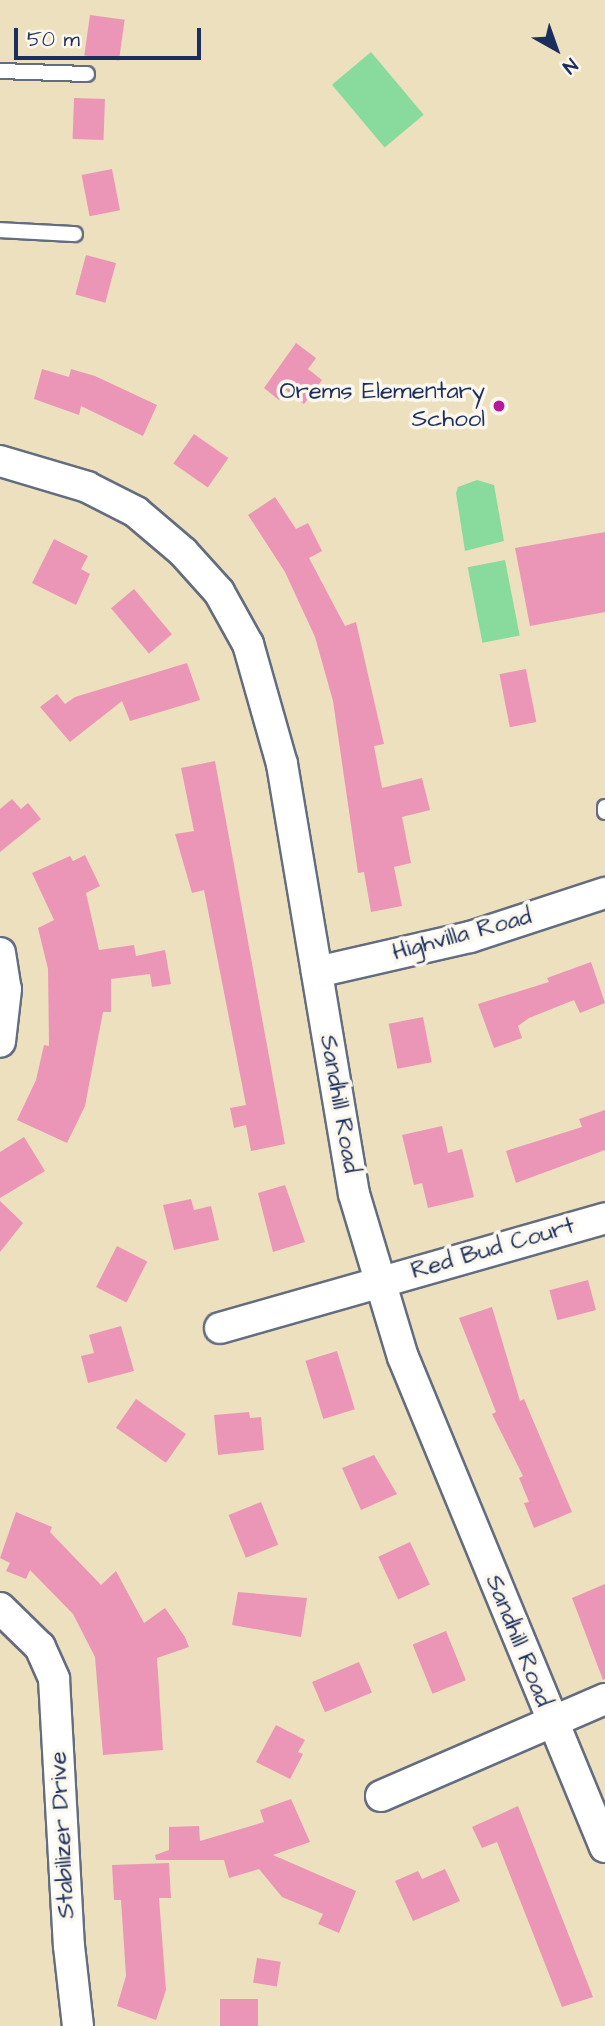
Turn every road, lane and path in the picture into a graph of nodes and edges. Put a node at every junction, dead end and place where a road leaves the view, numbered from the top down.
1 (0, 71) edge
2 (87, 74) dead end
3 (0, 230) edge
4 (75, 234) dead end
5 (0, 461) edge
6 (605, 893) edge
7 (0, 953) edge
8 (317, 972) junction
9 (0, 1042) edge
10 (605, 1218) edge
11 (380, 1280) junction
12 (220, 1328) dead end
13 (0, 1608) edge
14 (605, 1699) edge
15 (551, 1722) junction
16 (381, 1796) dead end
17 (605, 1847) edge
18 (78, 2026) edge

1 - 2 lane
3 - 4 lane
5 - 8 street, Sandhill Road
6 - 8 street, Highvilla Road
7 - 9 street
8 - 11 street, Sandhill Road
10 - 11 street, Red Bud Court
11 - 12 street, Red Bud Court
11 - 15 street, Sandhill Road
13 - 18 street, Stabilizer Drive
14 - 15 street
15 - 16 street
15 - 17 street, Sandhill Road

